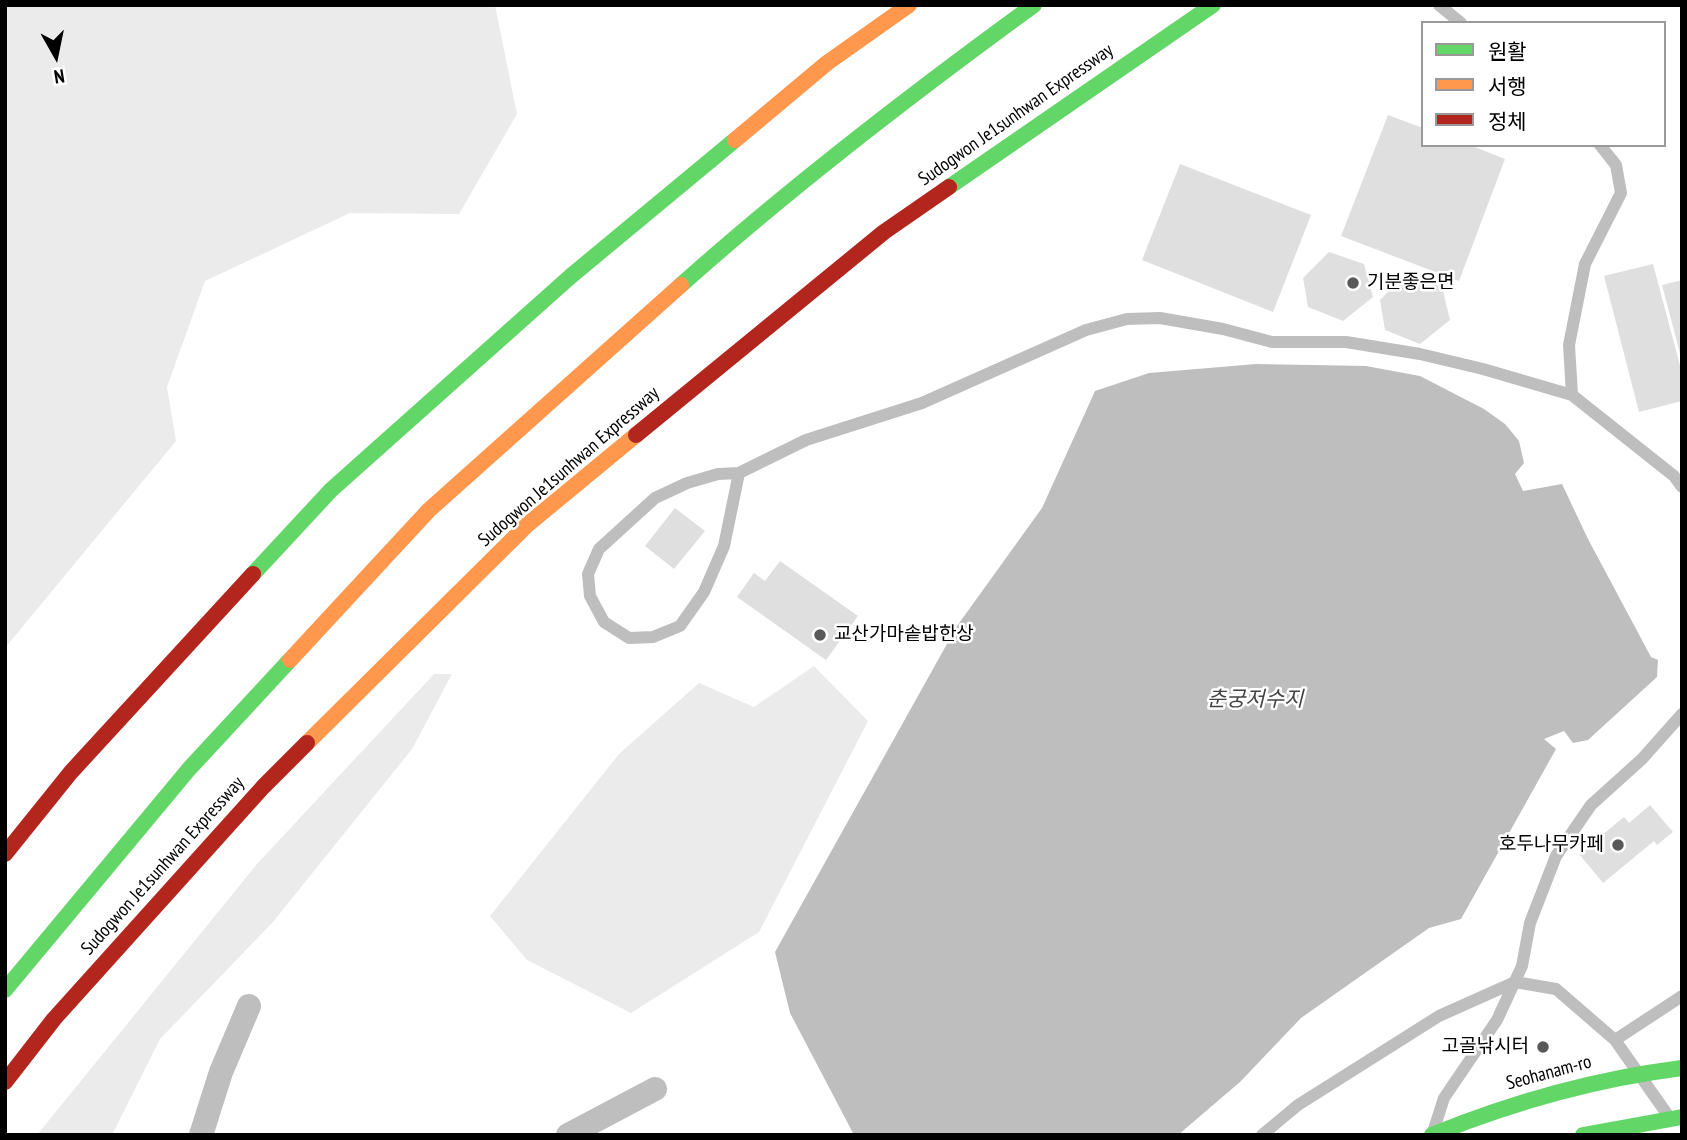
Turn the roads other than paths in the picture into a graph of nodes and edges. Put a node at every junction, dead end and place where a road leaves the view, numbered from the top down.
1 (909, 5) edge
2 (1034, 5) edge
3 (1213, 5) edge
4 (1438, 5) edge
5 (1458, 21) edge
6 (1602, 147) edge
7 (1572, 395) junction
8 (739, 473) junction
9 (1682, 487) edge
10 (1682, 713) edge
11 (5, 854) edge
12 (1515, 982) junction
13 (5, 990) edge
14 (1682, 996) edge
15 (249, 1006) dead end
16 (1615, 1040) junction
17 (1682, 1068) edge
18 (1637, 1072) junction
19 (5, 1082) edge
20 (655, 1089) dead end
21 (1675, 1117) edge
22 (201, 1135) edge
23 (568, 1135) edge
24 (1262, 1135) edge
25 (1433, 1135) edge
26 (1584, 1135) edge

1 - 11 main road
2 - 13 main road, Sudogwon Je1sunhwan Expressway
3 - 19 main road, Sudogwon Je1sunhwan Expressway
4 - 5 lane
6 - 7 lane
7 - 8 lane
7 - 9 lane
8 - 8 lane
10 - 12 lane
12 - 16 lane
12 - 24 lane
12 - 25 lane
14 - 16 lane
15 - 22 street
16 - 18 lane
17 - 18 main road, Seohanam-ro
18 - 21 lane
18 - 25 main road, Seohanam-ro
20 - 23 street
21 - 26 main road

